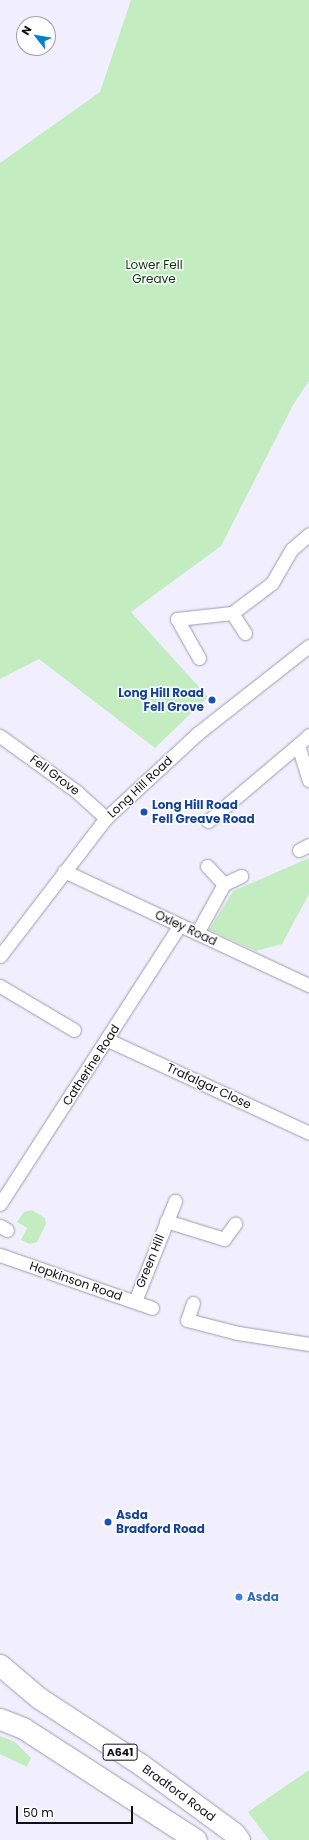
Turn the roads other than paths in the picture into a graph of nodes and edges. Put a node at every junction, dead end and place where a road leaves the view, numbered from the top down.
1 (309, 534) edge
2 (232, 613) junction
3 (245, 633) dead end
4 (309, 646) edge
5 (199, 658) dead end
6 (309, 735) edge
7 (0, 736) edge
8 (298, 745) junction
9 (309, 780) edge
10 (106, 818) junction
11 (208, 821) dead end
12 (207, 866) dead end
13 (64, 870) junction
14 (241, 876) dead end
15 (224, 884) junction
16 (180, 925) junction
17 (197, 933) junction
18 (0, 956) edge
19 (309, 985) edge
20 (0, 986) edge
21 (74, 1030) dead end
22 (108, 1040) junction
23 (309, 1133) edge
24 (175, 1201) dead end
25 (0, 1204) edge
26 (166, 1221) junction
27 (235, 1224) dead end
28 (0, 1255) edge
29 (135, 1301) junction
30 (193, 1304) dead end
31 (152, 1308) dead end
32 (309, 1344) edge
33 (0, 1665) edge
34 (0, 1719) edge
35 (196, 1840) edge
36 (239, 1840) edge

1 - 2 street
2 - 3 street
2 - 5 street
4 - 10 street, Long Hill Road
6 - 8 street
7 - 10 street, Fell Grove
8 - 9 street
8 - 11 street
10 - 13 street, Long Hill Road
12 - 15 street
13 - 16 street, Oxley Road
13 - 18 street, Long Hill Road
14 - 15 street
15 - 17 street
16 - 17 street, Oxley Road
16 - 22 street, Catherine Road
17 - 19 street, Oxley Road
20 - 21 street
22 - 23 street, Trafalgar Close
22 - 25 street, Catherine Road
24 - 26 street, Green Hill
26 - 27 street, Green Hill
26 - 29 street, Green Hill
28 - 29 street, Hopkinson Road
29 - 31 street, Hopkinson Road
30 - 32 street
33 - 36 main road, Bradford Road / A641
34 - 35 main road, A641

